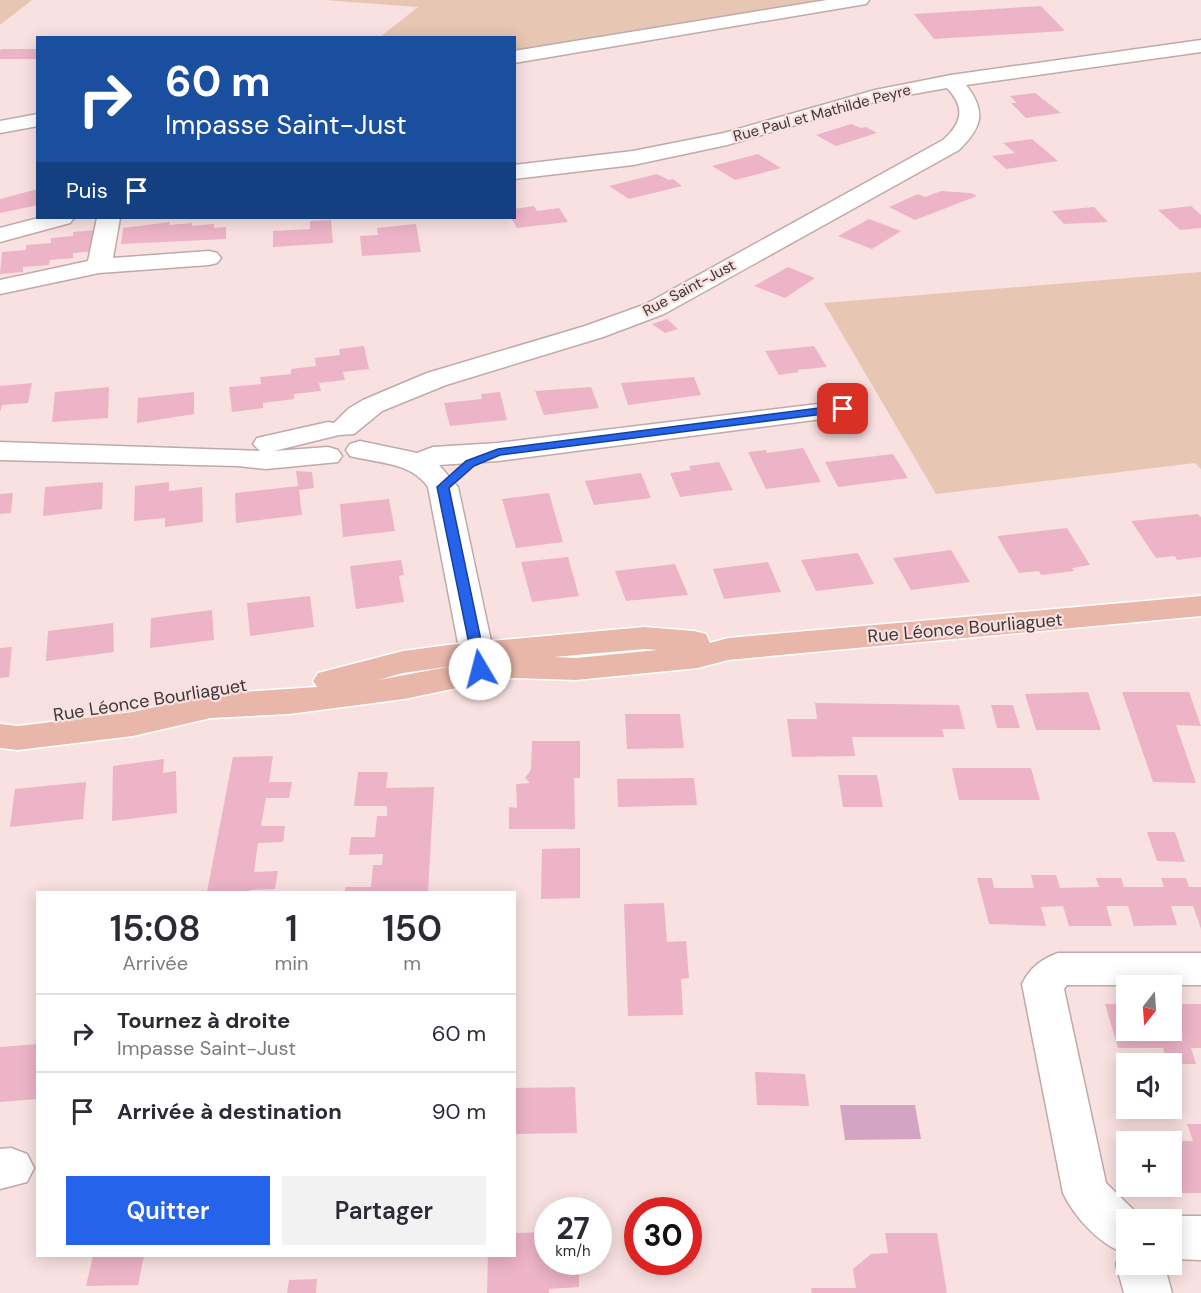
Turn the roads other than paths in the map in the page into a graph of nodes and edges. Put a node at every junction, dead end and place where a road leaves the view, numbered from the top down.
1 (860, 0) edge
2 (1201, 46) edge
3 (516, 57) edge
4 (951, 81) junction
5 (36, 120) edge
6 (0, 127) edge
7 (516, 172) edge
8 (58, 219) edge
9 (108, 219) edge
10 (0, 235) edge
11 (209, 258) dead end
12 (99, 267) junction
13 (0, 288) edge
14 (843, 409) dead end
15 (340, 441) junction
16 (0, 451) edge
17 (498, 452) junction
18 (420, 464) junction
19 (443, 487) junction
20 (1201, 606) edge
21 (479, 661) junction
22 (0, 726) edge
23 (0, 736) edge
24 (1201, 969) edge
25 (1116, 1222) edge
26 (1182, 1238) edge
27 (1201, 1238) edge
28 (1143, 1275) edge
29 (1148, 1293) edge

1 - 3 street
2 - 4 street, Rue Paul et Mathilde Peyre
4 - 7 street, Rue Paul et Mathilde Peyre
4 - 15 street, Rue Saint-Just
5 - 6 street
8 - 10 street
9 - 12 street
11 - 12 street
12 - 13 street
14 - 17 street
15 - 16 street
15 - 18 street
17 - 18 street
17 - 19 street
18 - 19 street
19 - 21 street
20 - 21 main road, Rue Léonce Bourliaguet
21 - 22 main road, Rue Léonce Bourliaguet
21 - 23 main road, Rue Léonce Bourliaguet
24 - 25 street
26 - 27 street
28 - 29 street

